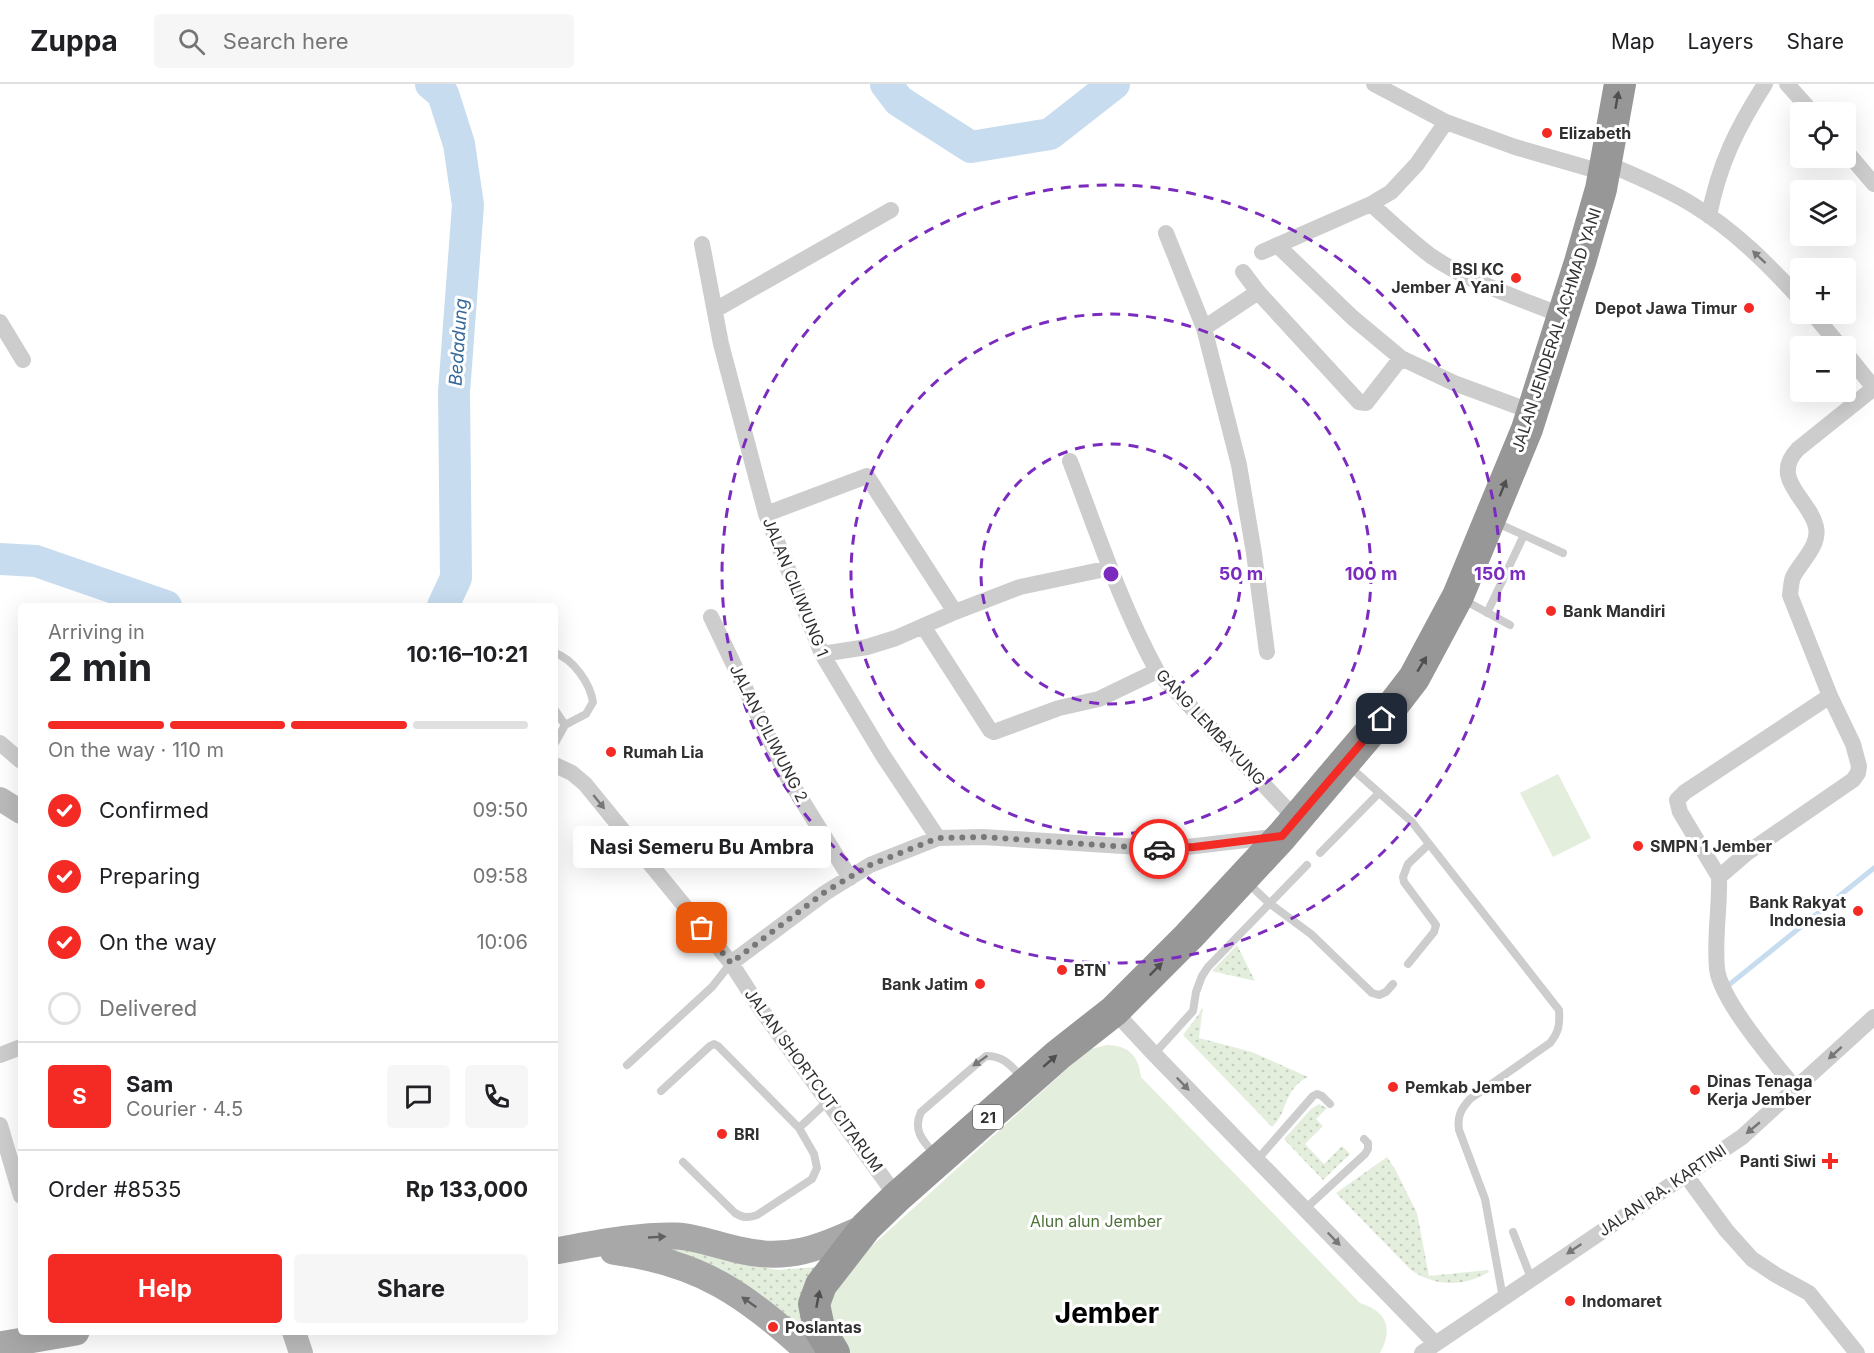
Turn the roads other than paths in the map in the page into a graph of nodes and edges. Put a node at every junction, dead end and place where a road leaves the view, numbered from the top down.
1 (1374, 84) edge
2 (1620, 84) edge
3 (1765, 84) edge
4 (1787, 84) edge
5 (1803, 102) edge
6 (1446, 122) junction
7 (1856, 163) edge
8 (1605, 168) junction
9 (1874, 184) edge
10 (1371, 204) junction
11 (891, 210) dead end
12 (1709, 216) junction
13 (1166, 233) dead end
14 (702, 244) dead end
15 (1243, 272) dead end
16 (1790, 289) edge
17 (1258, 292) junction
18 (715, 310) junction
19 (1563, 316) junction
20 (0, 322) edge
21 (1821, 324) edge
22 (1204, 328) junction
23 (1832, 336) edge
24 (1401, 358) junction
25 (23, 360) dead end
26 (1856, 366) edge
27 (1874, 388) edge
28 (1533, 412) junction
29 (1070, 461) dead end
30 (766, 514) junction
31 (1491, 520) junction
32 (1524, 536) junction
33 (1563, 553) dead end
34 (1110, 568) junction
35 (1458, 596) junction
36 (954, 612) junction
37 (1487, 613) junction
38 (711, 617) dead end
39 (1510, 625) dead end
40 (923, 626) junction
41 (1267, 652) dead end
42 (558, 654) edge
43 (822, 654) junction
44 (1157, 671) junction
45 (1830, 696) junction
46 (558, 714) edge
47 (565, 725) junction
48 (558, 738) edge
49 (0, 743) edge
50 (18, 758) edge
51 (1345, 763) junction
52 (558, 766) edge
53 (1379, 793) junction
54 (0, 799) edge
55 (18, 810) edge
56 (1289, 827) junction
57 (938, 838) junction
58 (1429, 844) junction
59 (1320, 853) dead end
60 (1307, 865) dead end
61 (1719, 876) junction
62 (850, 878) junction
63 (1243, 878) junction
64 (1269, 903) junction
65 (731, 963) junction
66 (1408, 964) dead end
67 (1393, 984) dead end
68 (1114, 1011) junction
69 (1874, 1017) edge
70 (18, 1048) edge
71 (1154, 1054) junction
72 (0, 1055) edge
73 (627, 1065) dead end
74 (1026, 1082) junction
75 (1795, 1088) junction
76 (661, 1091) dead end
77 (829, 1101) junction
78 (1330, 1104) dead end
79 (0, 1125) edge
80 (799, 1128) junction
81 (1364, 1139) dead end
82 (939, 1160) junction
83 (1257, 1160) junction
84 (683, 1162) dead end
85 (1685, 1174) junction
86 (18, 1186) edge
87 (897, 1197) junction
88 (1305, 1209) junction
89 (866, 1227) junction
90 (1513, 1232) dead end
91 (566, 1249) edge
92 (1531, 1278) junction
93 (1503, 1298) junction
94 (55, 1335) edge
95 (295, 1335) edge
96 (0, 1345) edge
97 (1429, 1348) edge
98 (301, 1353) edge
99 (810, 1353) edge
100 (834, 1353) edge
101 (1857, 1353) edge

1 - 6 street
8 -> 2 highway, JALAN JENDERAL ACHMAD YANI / 21
3 - 12 street
4 - 5 street
6 - 8 street
6 - 10 street
7 - 9 street
8 - 12 street
8 - 19 highway, JALAN JENDERAL ACHMAD YANI / 21
10 - 19 street
10 - 24 street
11 - 18 street
16 -> 12 street
13 - 22 street
14 - 18 street, JALAN CILIWUNG 1
15 - 17 street
17 - 22 street
17 - 24 street
18 - 30 street, JALAN CILIWUNG 1
19 - 28 highway, JALAN JENDERAL ACHMAD YANI / 21
20 - 25 street
21 - 23 street
22 - 41 street
24 - 28 street
26 - 27 street
27 - 45 street
31 -> 28 highway, JALAN JENDERAL ACHMAD YANI / 21
29 - 34 street, GANG LEMBAYUNG
30 - 36 street
30 - 43 street, JALAN CILIWUNG 1
31 - 32 lane
31 - 35 highway, JALAN JENDERAL ACHMAD YANI / 21
32 - 33 lane
32 - 37 lane
34 - 36 street
34 - 44 street, GANG LEMBAYUNG
35 - 37 lane
51 -> 35 highway, JALAN JENDERAL ACHMAD YANI / 21
36 - 40 street
37 - 39 lane
38 - 62 street, JALAN CILIWUNG 2
40 - 43 street
40 - 44 street
42 - 47 lane
43 - 57 street, JALAN CILIWUNG 1
44 - 56 street, GANG LEMBAYUNG
45 - 61 street
45 - 61 street
46 - 47 lane
47 - 48 lane
49 - 50 street
51 - 53 lane
51 - 56 highway, JALAN JENDERAL ACHMAD YANI / 21
52 -> 65 street, JALAN SHORTCUT CITARUM
53 - 58 lane
53 - 59 lane
54 - 55 main road
56 - 57 street
56 - 63 highway, JALAN JENDERAL ACHMAD YANI / 21
57 - 62 street
58 - 66 lane
58 - 93 lane
60 - 64 lane
61 - 75 street
62 - 65 street
63 - 64 lane
68 -> 63 highway, JALAN JENDERAL ACHMAD YANI / 21
64 - 67 lane
64 - 71 lane
65 - 73 lane
65 - 77 street, JALAN SHORTCUT CITARUM
68 - 71 street
74 -> 68 highway, JALAN JENDERAL ACHMAD YANI / 21
69 -> 75 street, JALAN RA. KARTINI
70 - 72 street
71 -> 83 street
74 - 82 highway, JALAN JENDERAL ACHMAD YANI / 21
74 -> 82 lane
75 -> 85 street, JALAN RA. KARTINI
76 - 80 lane
77 - 80 lane
77 - 87 street, JALAN SHORTCUT CITARUM
78 - 83 lane
79 - 86 street
80 - 84 lane
81 - 88 lane
82 - 87 highway, JALAN JENDERAL ACHMAD YANI / 21
83 - 88 street
85 -> 92 street, JALAN RA. KARTINI
85 - 101 street
87 - 89 highway, JALAN JENDERAL ACHMAD YANI / 21
88 -> 97 street
91 -> 89 main road
100 -> 89 highway, 21
90 - 92 lane
99 -> 91 main road
92 - 93 street, JALAN RA. KARTINI
93 - 97 street, JALAN RA. KARTINI
94 - 96 main road
95 - 98 main road

